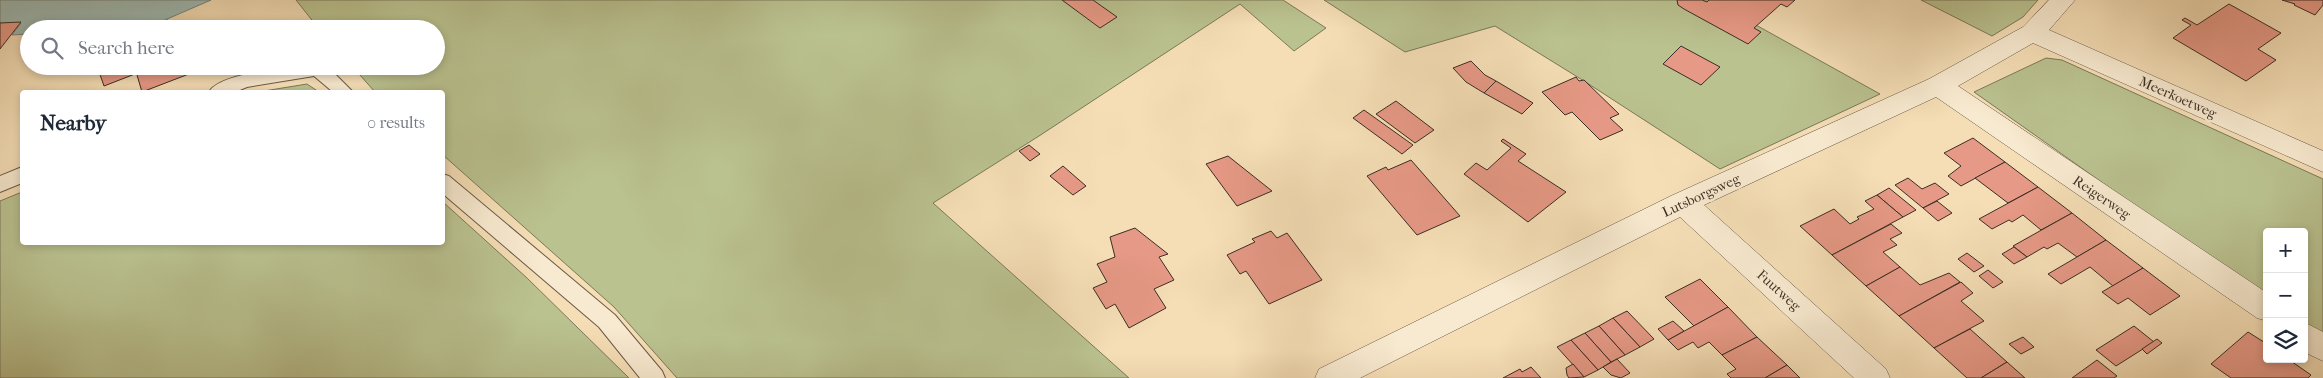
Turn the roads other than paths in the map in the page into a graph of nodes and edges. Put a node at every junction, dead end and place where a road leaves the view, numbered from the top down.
1 (2063, 0) edge
2 (2032, 33) junction
3 (278, 75) edge
4 (326, 75) edge
5 (1938, 84) junction
6 (223, 90) edge
7 (342, 90) edge
8 (2323, 162) edge
9 (20, 176) edge
10 (0, 184) edge
11 (445, 184) edge
12 (1683, 203) junction
13 (2263, 307) edge
14 (2308, 338) edge
15 (2323, 348) edge
16 (1370, 370) edge
17 (654, 378) edge
18 (1330, 378) edge
19 (1875, 378) edge

1 - 2 street, Lutsborgsweg
2 - 5 street, Lutsborgsweg
2 - 8 street, Meerkoetweg
3 - 6 lane
4 - 7 lane
5 - 12 street, Lutsborgsweg
5 - 13 street, Reigerweg
9 - 10 lane
11 - 17 lane
12 - 16 street, Lutsborgsweg
12 - 19 street, Fuutweg
14 - 15 street
16 - 18 street, Lutsborgsweg

